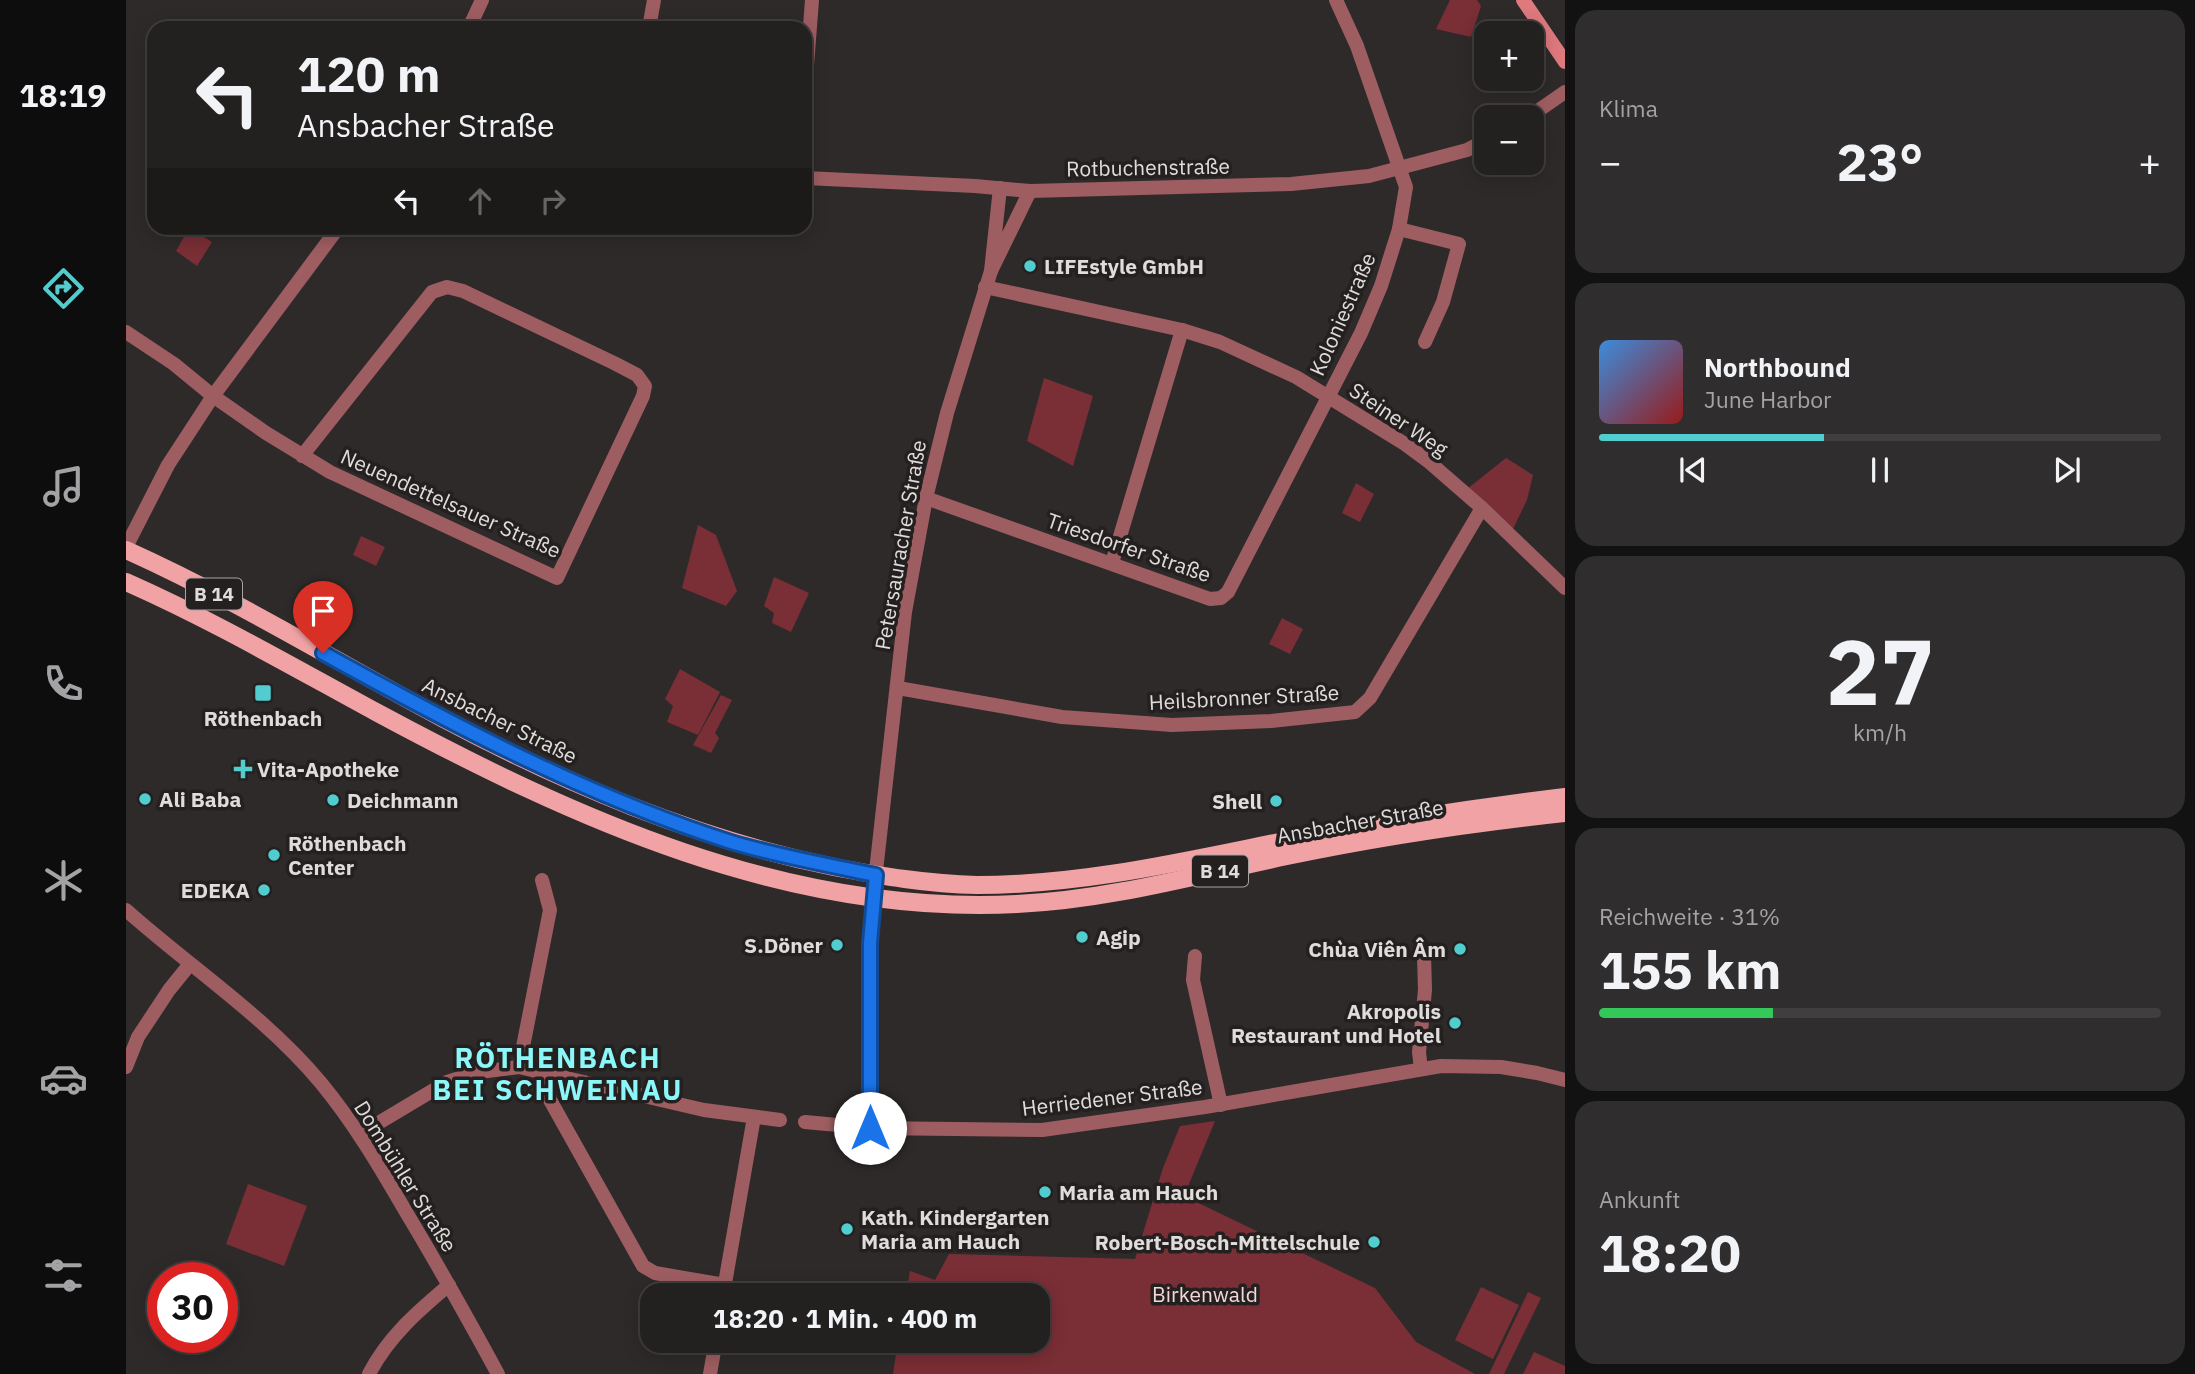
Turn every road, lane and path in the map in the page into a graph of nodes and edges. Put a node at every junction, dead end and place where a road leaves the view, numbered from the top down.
1 (482, 0) edge
2 (654, 0) edge
3 (813, 0) edge
4 (1335, 0) edge
5 (1523, 0) edge
6 (472, 21) edge
7 (650, 21) edge
8 (811, 21) edge
9 (1565, 62) edge
10 (1565, 92) edge
11 (1544, 107) edge
12 (1474, 147) edge
13 (1400, 167) junction
14 (812, 178) edge
15 (1000, 188) junction
16 (1030, 191) junction
17 (1399, 229) junction
18 (333, 235) edge
19 (990, 271) junction
20 (985, 287) junction
21 (1182, 330) junction
22 (126, 332) edge
23 (1425, 341) dead end
24 (213, 396) junction
25 (1329, 397) junction
26 (302, 456) junction
27 (926, 498) junction
28 (1482, 508) junction
29 (126, 548) edge
30 (1112, 564) junction
31 (126, 582) edge
32 (1565, 588) edge
33 (898, 688) junction
34 (1565, 797) edge
35 (1565, 813) edge
36 (876, 875) junction
37 (542, 880) dead end
38 (873, 898) junction
39 (126, 910) edge
40 (1424, 955) dead end
41 (1195, 956) dead end
42 (190, 964) junction
43 (126, 1067) edge
44 (519, 1067) junction
45 (1421, 1069) junction
46 (548, 1074) junction
47 (1565, 1080) edge
48 (1221, 1105) junction
49 (754, 1117) junction
50 (780, 1120) dead end
51 (805, 1122) dead end
52 (870, 1128) junction
53 (360, 1134) junction
54 (696, 1283) edge
55 (725, 1283) edge
56 (449, 1285) junction
57 (714, 1353) edge
58 (369, 1374) edge
59 (498, 1374) edge
60 (710, 1374) edge

1 - 6 street
2 - 7 street
3 - 8 street
4 - 13 street, Koloniestraße
5 - 9 main road
10 - 11 street
12 - 13 street, Rotbuchenstraße
13 - 16 street, Rotbuchenstraße
13 - 17 street, Koloniestraße
14 - 15 street, Rotbuchenstraße
15 - 16 street, Rotbuchenstraße
15 - 19 street, Petersauracher Straße
16 - 19 street, Petersauracher Straße
17 - 23 street
17 - 25 street, Koloniestraße
18 - 24 street
19 - 20 street, Petersauracher Straße
20 - 21 street, Steiner Weg
20 - 27 street, Petersauracher Straße
21 - 25 street, Steiner Weg
21 - 30 street
22 - 24 street, Neuendettelsauer Straße
24 - 26 street, Neuendettelsauer Straße
24 - 29 street
25 - 28 street, Steiner Weg
25 - 30 street, Triesdorfer Straße
26 - 26 street, Neuendettelsauer Straße
27 - 30 street, Triesdorfer Straße
27 - 33 street, Petersauracher Straße
28 - 32 street, Steiner Weg
28 - 33 street, Heilsbronner Straße
29 - 36 main road, Ansbacher Straße / B 14
31 - 38 main road, Ansbacher Straße / B 14
33 - 36 street, Petersauracher Straße
34 - 36 main road, Ansbacher Straße / B 14
35 - 38 main road, Ansbacher Straße / B 14
36 - 38 street
37 - 44 street
38 - 52 street
39 - 42 street, Dombühler Straße
40 - 45 street
41 - 48 street
42 - 43 street
42 - 53 street, Dombühler Straße
44 - 46 street
44 - 53 street
45 - 47 street, Herriedener Straße
45 - 48 street, Herriedener Straße
46 - 49 street
46 - 54 street
48 - 52 street, Herriedener Straße
49 - 50 street
49 - 55 street
51 - 52 street, Herriedener Straße
53 - 56 street, Dombühler Straße
56 - 58 street
56 - 59 street, Dombühler Straße
57 - 60 street

